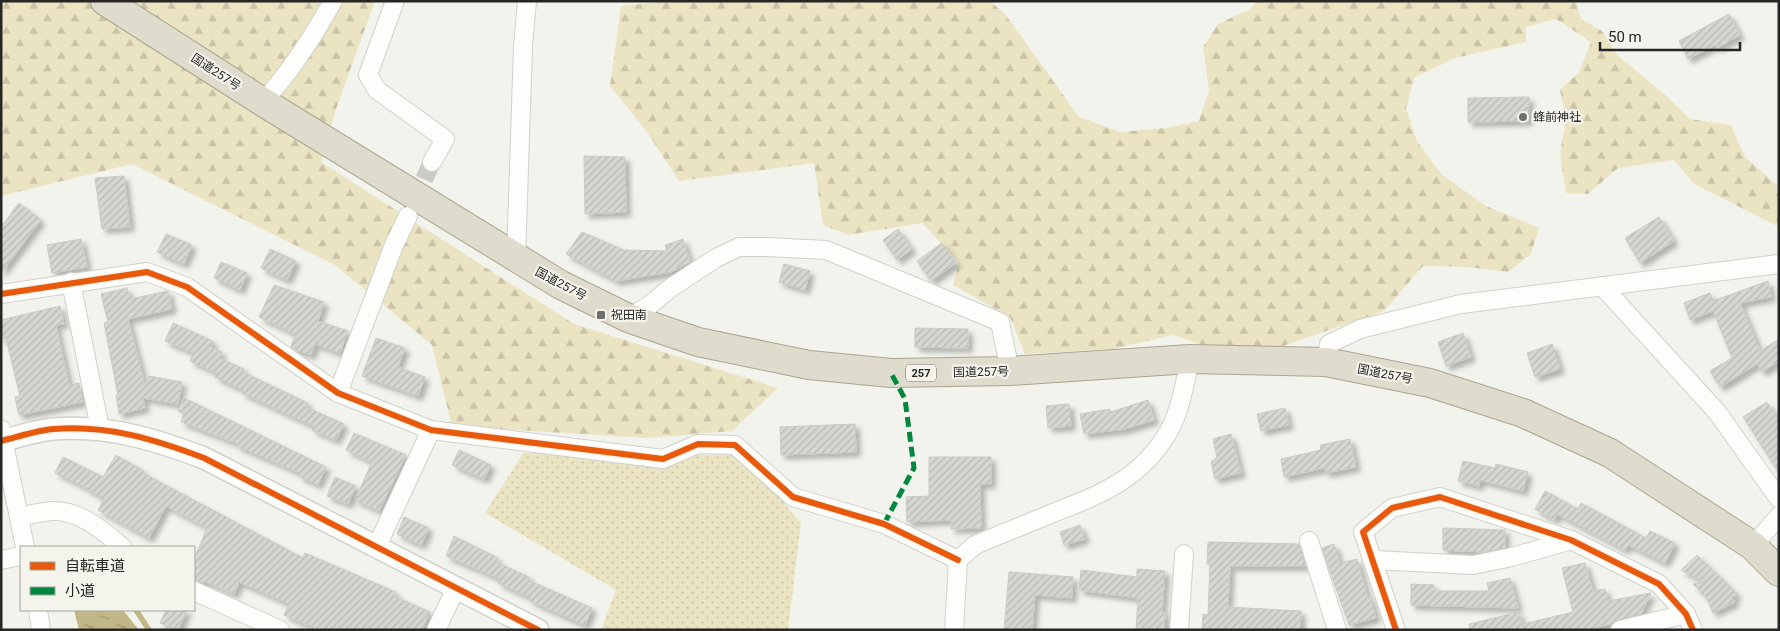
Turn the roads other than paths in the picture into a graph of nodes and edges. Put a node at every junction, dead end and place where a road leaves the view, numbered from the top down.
1 (105, 1) edge
2 (333, 1) edge
3 (395, 1) edge
4 (527, 1) edge
5 (263, 102) junction
6 (432, 162) tunnel mouth
7 (408, 216) tunnel mouth
8 (516, 258) junction
9 (1779, 264) edge
10 (71, 282) junction
11 (1602, 286) junction
12 (1, 294) edge
13 (628, 318) junction
14 (1190, 359) junction
15 (1326, 362) junction
16 (1010, 371) junction
17 (338, 393) junction
18 (100, 429) junction
19 (431, 430) junction
20 (2, 437) edge
21 (1779, 500) edge
22 (1779, 516) edge
23 (19, 517) junction
24 (1572, 540) junction
25 (1309, 541) dead end
26 (25, 546) edge
27 (121, 546) edge
28 (1753, 546) junction
29 (376, 548) junction
30 (1184, 554) dead end
31 (20, 556) edge
32 (1, 560) edge
33 (958, 560) junction
34 (1374, 560) junction
35 (1779, 572) edge
36 (456, 588) junction
37 (195, 591) edge
38 (38, 611) edge
39 (1689, 622) edge
40 (42, 630) edge
41 (280, 630) edge
42 (436, 630) edge
43 (538, 630) edge
44 (954, 630) edge
45 (1179, 630) edge
46 (1337, 630) edge
47 (1396, 630) edge
48 (1620, 630) edge

1 - 5 highway, 国道257号 / 257
2 - 5 street
3 - 6 street
4 - 8 street
5 - 8 highway, 国道257号 / 257
7 - 17 street
8 - 13 highway, 国道257号 / 257
9 - 11 street
10 - 12 street
10 - 17 street
10 - 18 street
11 - 15 street
11 - 21 street
13 - 16 highway, 国道257号 / 257
13 - 16 street
14 - 15 highway, 国道257号 / 257
14 - 16 highway, 国道257号 / 257
14 - 33 street
15 - 28 highway, 国道257号 / 257
17 - 19 street
18 - 20 street
18 - 29 street
19 - 29 street
19 - 33 street
20 - 23 street
22 - 28 street
23 - 26 street
23 - 27 street
24 - 34 street
24 - 34 street
24 - 39 street
25 - 46 street
28 - 35 highway, 国道257号 / 257
29 - 36 street
30 - 45 street
31 - 32 street
33 - 44 street
34 - 47 street
36 - 42 street
36 - 43 street
37 - 41 street
38 - 40 street
39 - 48 street

